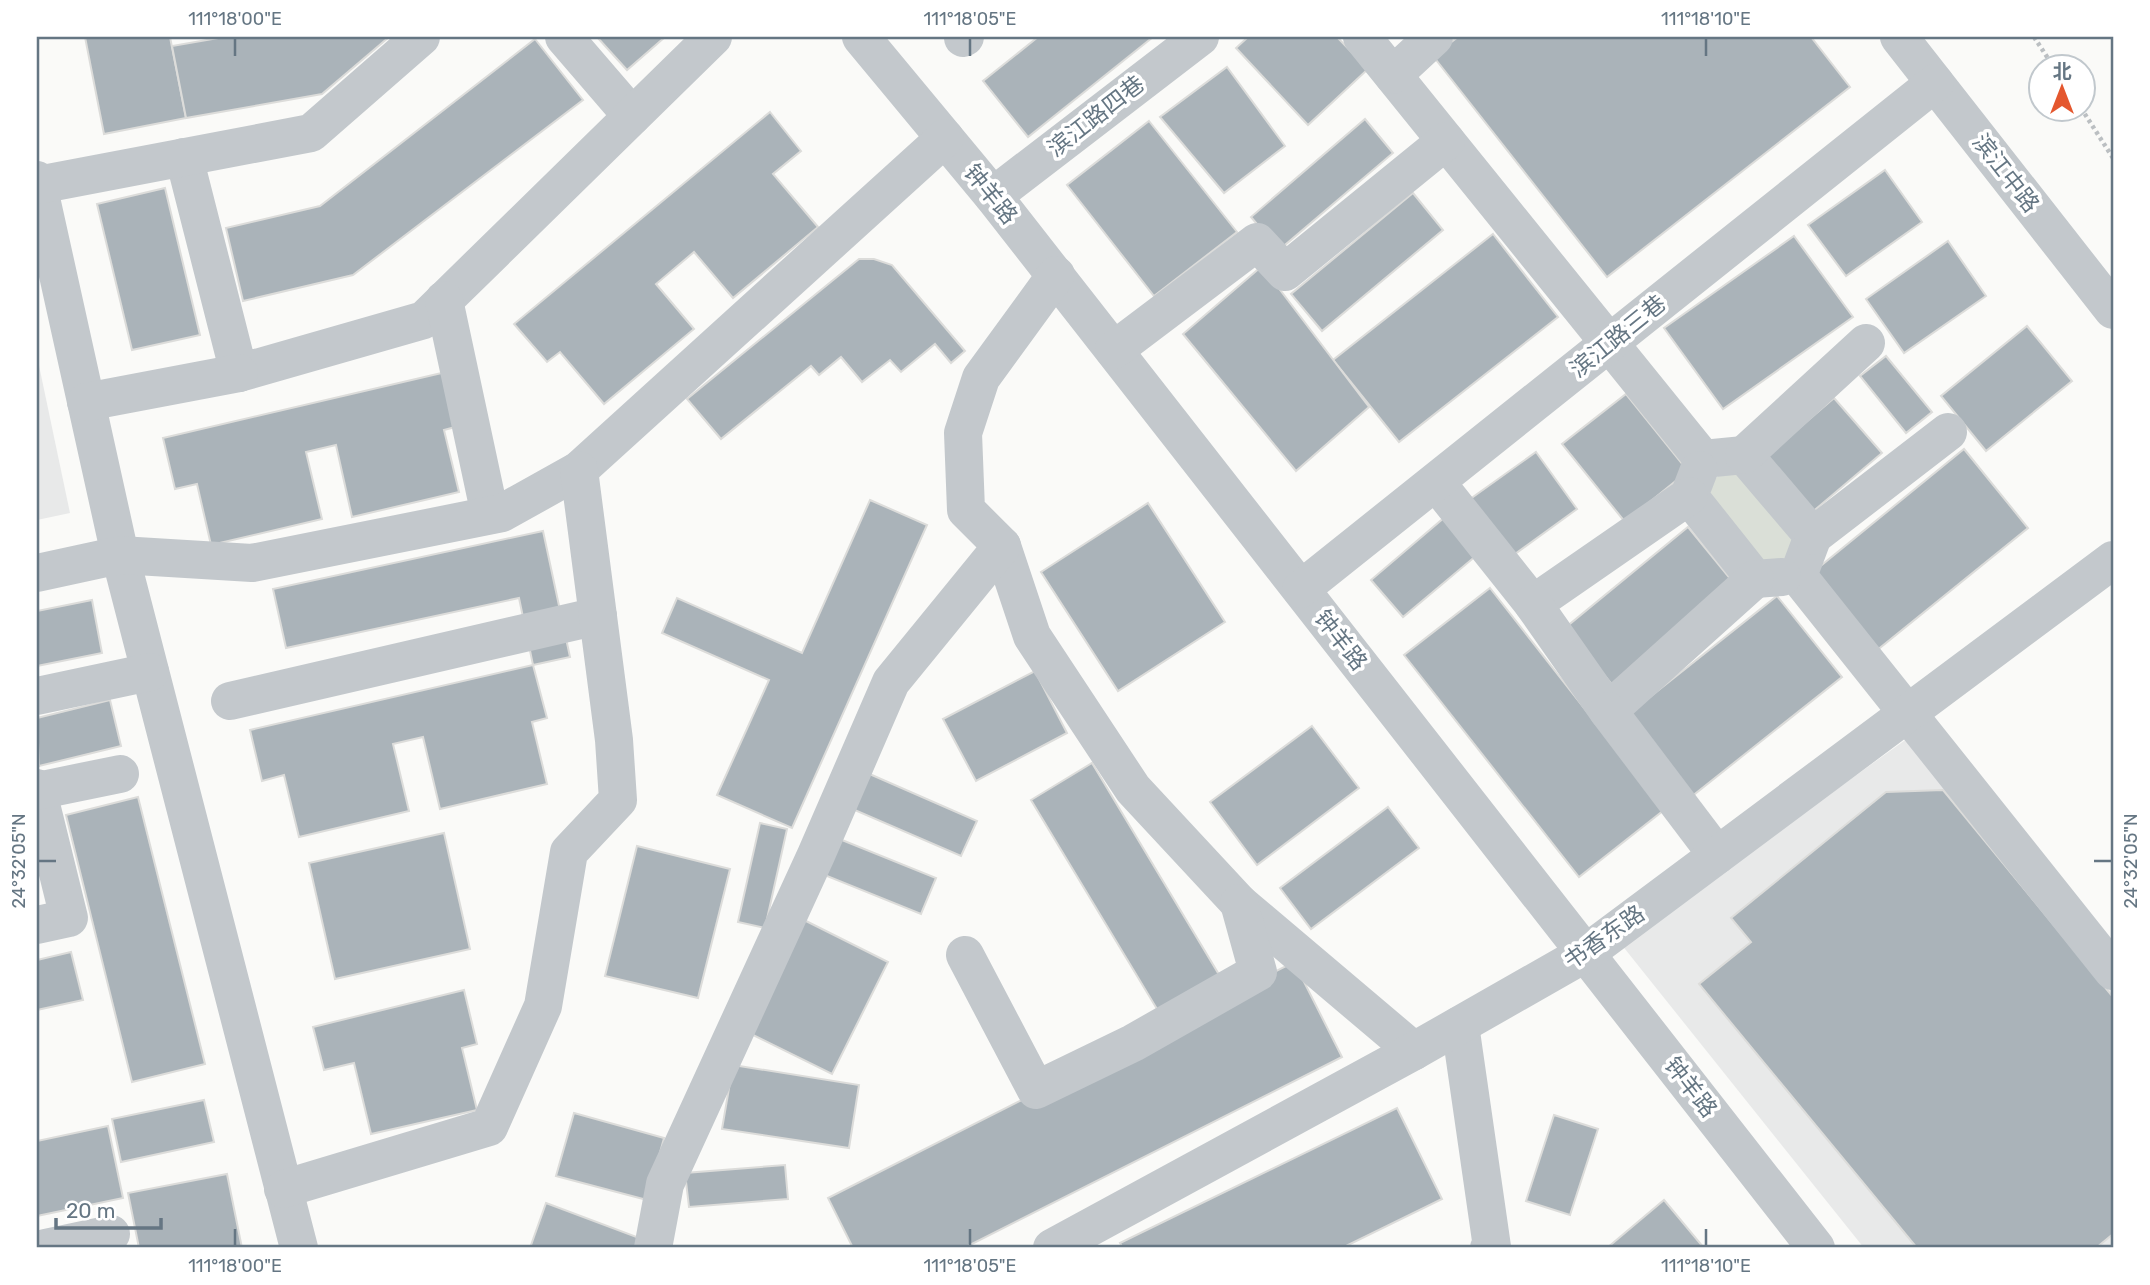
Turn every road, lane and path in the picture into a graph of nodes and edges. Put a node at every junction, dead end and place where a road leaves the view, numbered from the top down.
1 (421, 37) edge
2 (564, 37) edge
3 (713, 37) edge
4 (861, 37) edge
5 (1199, 37) edge
6 (1362, 37) edge
7 (1434, 37) edge
8 (1899, 37) edge
9 (2034, 37) edge
10 (2044, 52) edge
11 (1393, 75) junction
12 (1935, 83) junction
13 (632, 116) junction
14 (2090, 122) edge
15 (946, 138) junction
16 (1446, 141) junction
17 (184, 157) junction
18 (2113, 158) edge
19 (37, 182) edge
20 (993, 196) junction
21 (1056, 275) junction
22 (444, 300) junction
23 (2113, 310) edge
24 (1609, 343) junction
25 (1866, 343) dead end
26 (1114, 350) junction
27 (239, 373) junction
28 (86, 402) junction
29 (1948, 432) dead end
30 (1744, 454) junction
31 (1703, 459) junction
32 (579, 470) junction
33 (1436, 482) junction
34 (1689, 496) junction
35 (490, 515) junction
36 (1813, 536) junction
37 (1002, 546) junction
38 (120, 555) junction
39 (2113, 560) edge
40 (37, 573) edge
41 (1798, 576) junction
42 (1755, 579) junction
43 (1301, 589) junction
44 (1533, 604) junction
45 (598, 616) junction
46 (150, 672) junction
47 (37, 696) edge
48 (230, 701) dead end
49 (1608, 710) junction
50 (1908, 713) junction
51 (120, 774) dead end
52 (37, 790) edge
53 (1717, 855) junction
54 (1240, 903) junction
55 (37, 925) edge
56 (1586, 953) junction
57 (965, 956) dead end
58 (2113, 971) edge
59 (1460, 1025) junction
60 (1414, 1051) junction
61 (283, 1189) junction
62 (111, 1234) dead end
63 (44, 1248) edge
64 (299, 1248) edge
65 (653, 1248) edge
66 (1052, 1248) edge
67 (1489, 1248) edge
68 (1816, 1248) edge

1 - 17 street
2 - 13 street
3 - 13 street
4 - 15 street, 钟羊路
5 - 20 street, 滨江路四巷
6 - 11 street
7 - 11 street
8 - 12 street, 滨江中路
9 - 10 path
11 - 16 street
12 - 23 street, 滨江中路
12 - 24 street, 滨江路三巷
13 - 22 street
14 - 18 path
15 - 20 street, 钟羊路
15 - 32 street
16 - 24 street
16 - 26 street
17 - 19 street
17 - 27 street
19 - 28 street
20 - 21 street, 钟羊路
21 - 26 street, 钟羊路
21 - 37 street
22 - 27 street
22 - 35 street
24 - 31 street
24 - 33 street, 滨江路三巷
25 - 30 street
26 - 43 street, 钟羊路
27 - 28 street
28 - 38 street
29 - 36 street
30 - 31 street
30 - 36 street
31 - 34 street
32 - 35 street
32 - 45 street
33 - 43 street, 滨江路三巷
33 - 44 street
34 - 42 street
34 - 44 street
35 - 38 street
36 - 41 street
37 - 54 street
37 - 65 street
38 - 40 street
38 - 46 street
39 - 50 street, 书香东路
41 - 42 street
41 - 50 street
42 - 49 street
43 - 56 street, 钟羊路
44 - 49 street
45 - 48 street
45 - 61 street
46 - 47 street
46 - 61 street
49 - 53 street
50 - 53 street, 书香东路
50 - 58 street
51 - 52 street
52 - 55 street
53 - 56 street, 书香东路
54 - 57 street
54 - 60 street
56 - 59 street, 书香东路
56 - 68 street, 钟羊路
59 - 60 street, 书香东路
59 - 67 street
60 - 66 street, 书香东路
61 - 64 street
62 - 63 street

